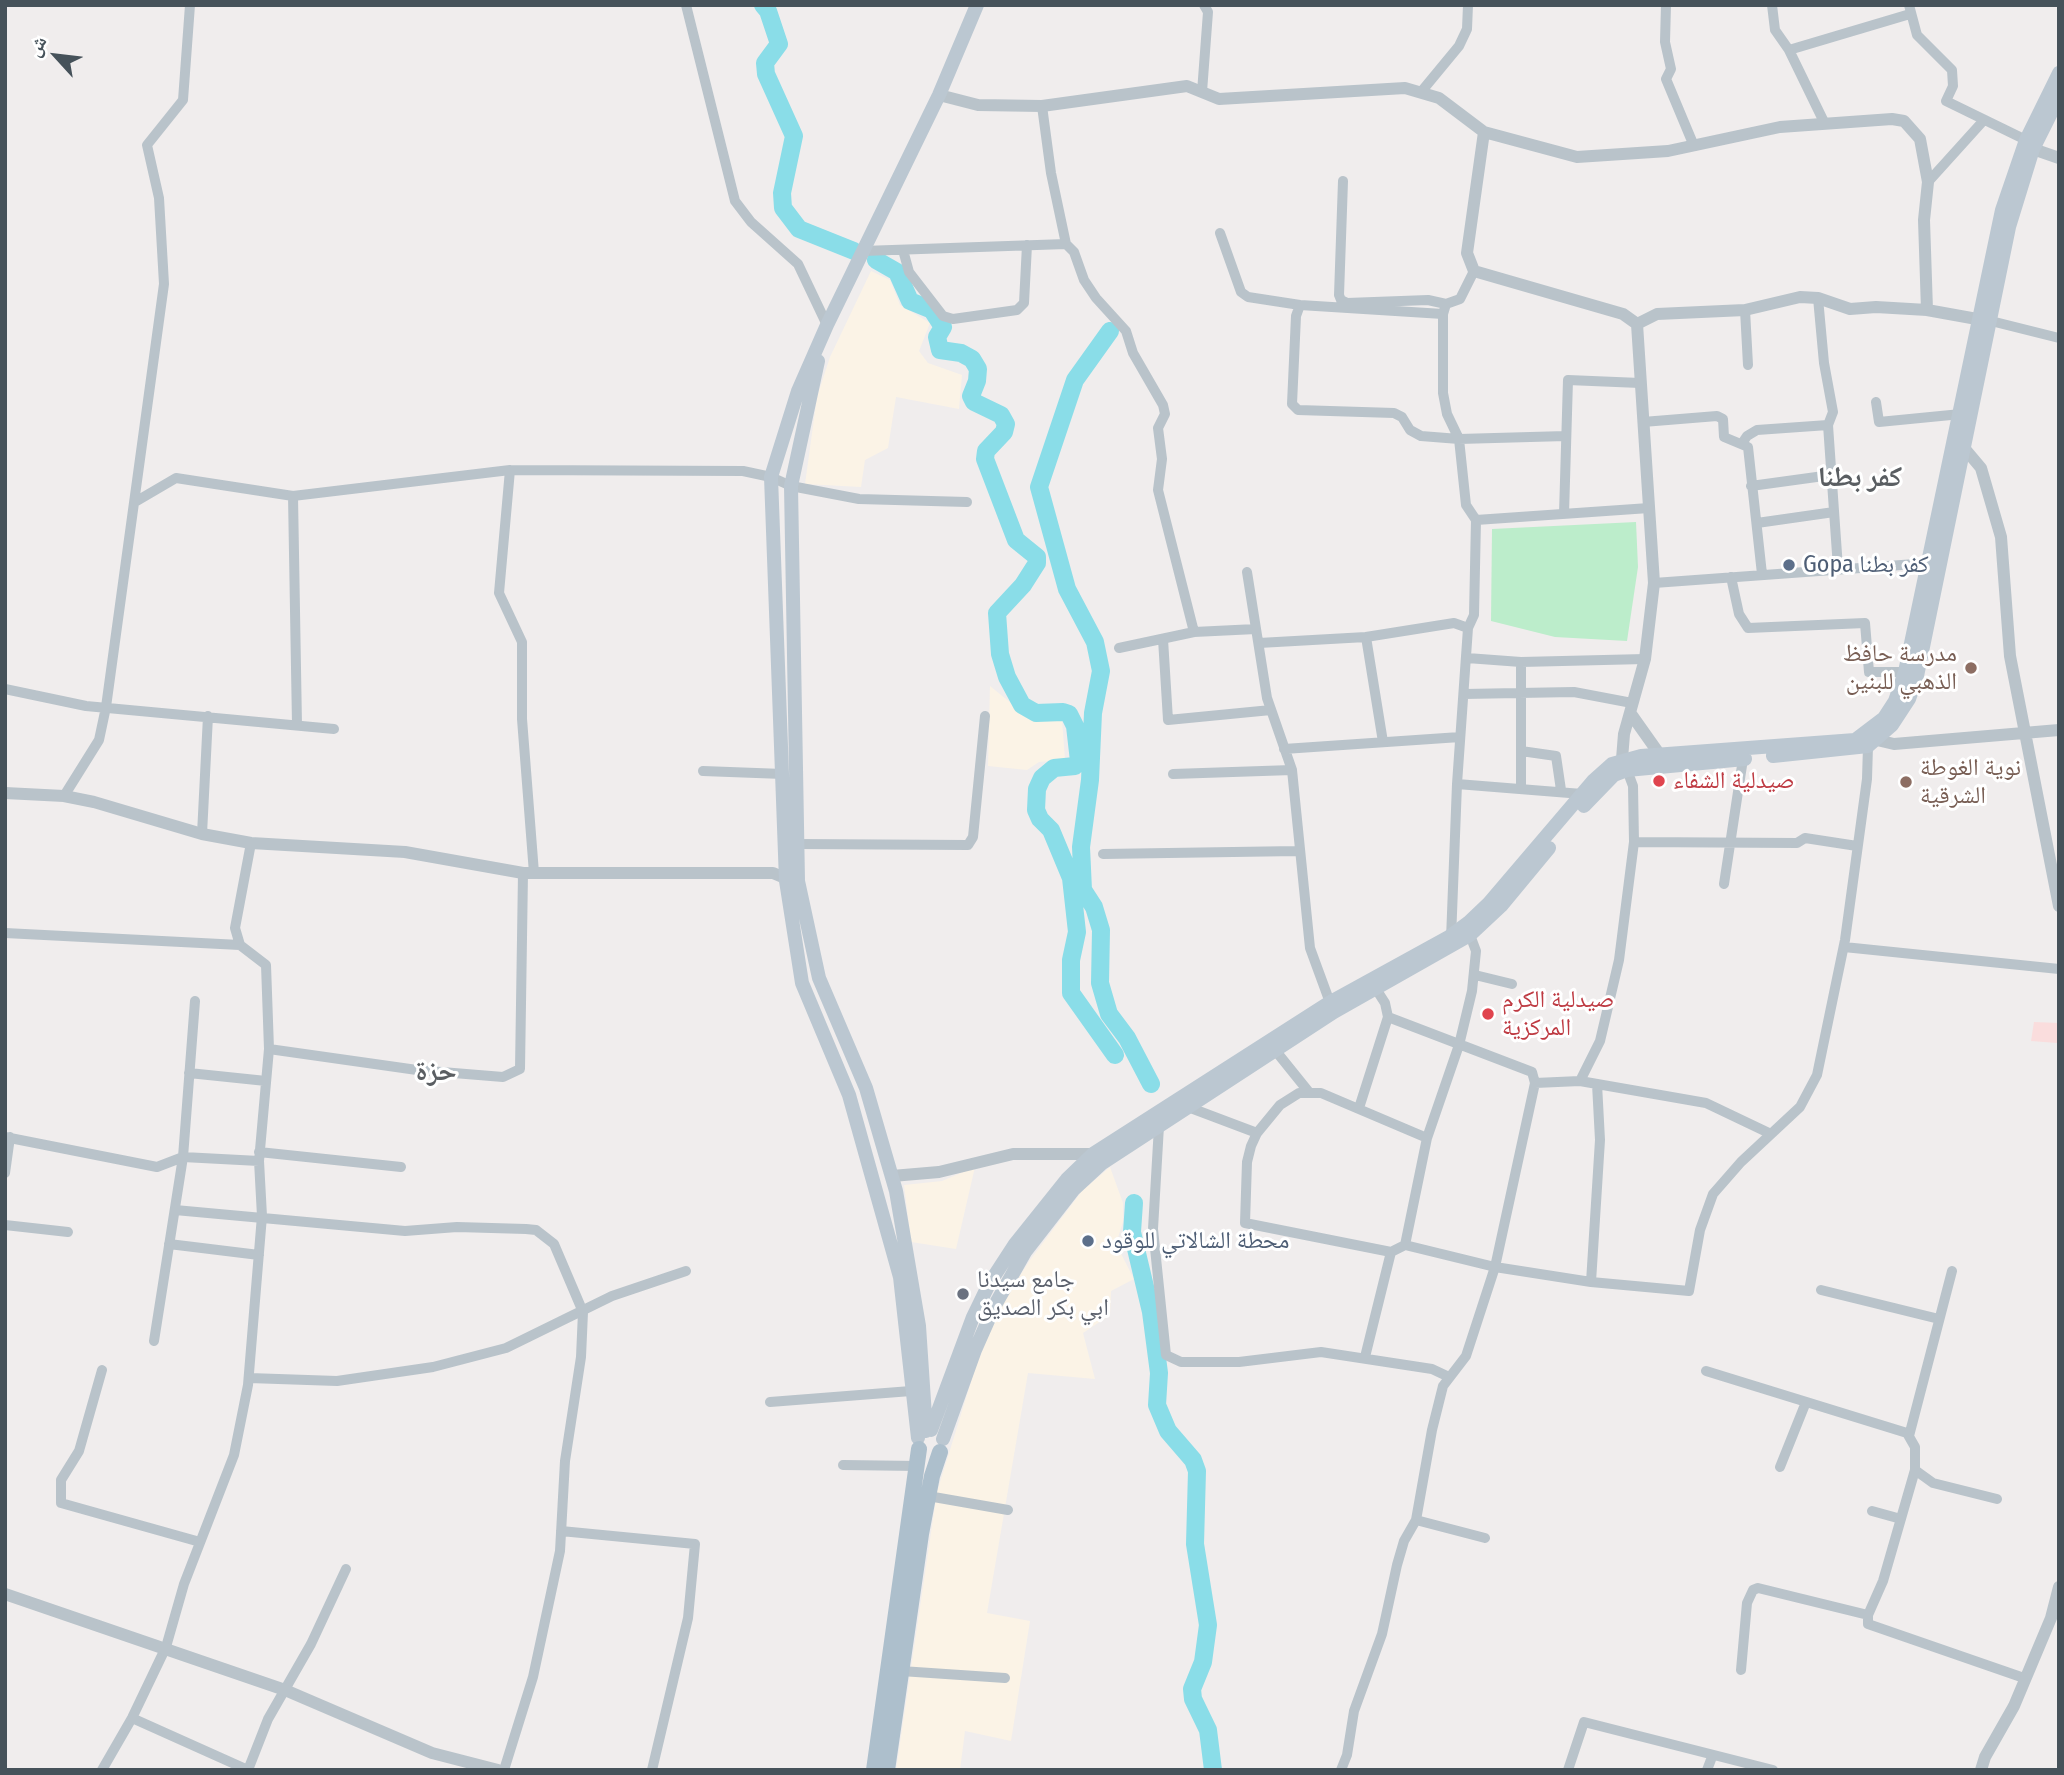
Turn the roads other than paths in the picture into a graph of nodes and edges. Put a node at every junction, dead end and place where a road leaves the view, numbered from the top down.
1 (190, 5) edge
2 (686, 5) edge
3 (977, 5) edge
4 (1204, 5) edge
5 (1468, 5) edge
6 (1665, 5) edge
7 (1772, 5) edge
8 (1910, 10) edge
9 (1789, 50) junction
10 (2059, 73) edge
11 (1202, 92) junction
12 (1421, 92) junction
13 (939, 95) junction
14 (2059, 97) edge
15 (1042, 106) junction
16 (1984, 120) junction
17 (1825, 124) junction
18 (1484, 132) junction
19 (2030, 145) junction
20 (1694, 146) junction
21 (2059, 158) edge
22 (1343, 181) dead end
23 (1928, 182) junction
24 (1220, 233) dead end
25 (1066, 244) junction
26 (1027, 245) junction
27 (902, 250) junction
28 (863, 251) junction
29 (1474, 271) junction
30 (1818, 299) junction
31 (1300, 305) junction
32 (1445, 309) junction
33 (1745, 310) junction
34 (1927, 310) junction
35 (1985, 320) junction
36 (1637, 324) junction
37 (827, 325) junction
38 (2059, 338) edge
39 (1748, 365) dead end
40 (1640, 383) junction
41 (1876, 402) dead end
42 (1961, 414) junction
43 (1643, 422) junction
44 (1828, 425) junction
45 (1566, 436) junction
46 (1459, 439) junction
47 (1743, 442) junction
48 (1965, 449) junction
49 (510, 470) junction
50 (1831, 475) junction
51 (771, 477) junction
52 (791, 486) junction
53 (1751, 486) junction
54 (293, 496) junction
55 (135, 502) junction
56 (967, 502) dead end
57 (1649, 508) junction
58 (1835, 512) junction
59 (1564, 514) junction
60 (1476, 520) junction
61 (1757, 523) junction
62 (1929, 563) junction
63 (1838, 568) junction
64 (1247, 572) dead end
65 (1762, 574) junction
66 (1731, 577) junction
67 (1654, 583) junction
68 (1468, 628) junction
69 (1256, 629) junction
70 (1194, 632) junction
71 (1366, 637) junction
72 (1163, 639) junction
73 (1259, 643) junction
74 (1119, 648) dead end
75 (1467, 657) junction
76 (1645, 659) junction
77 (1521, 662) junction
78 (1905, 672) junction
79 (5, 689) edge
80 (1521, 691) junction
81 (1464, 694) junction
82 (106, 708) junction
83 (1632, 708) junction
84 (1271, 710) junction
85 (208, 716) junction
86 (985, 716) dead end
87 (297, 725) junction
88 (334, 729) dead end
89 (2059, 730) edge
90 (2024, 733) junction
91 (1460, 737) junction
92 (1382, 742) junction
93 (1872, 743) junction
94 (1284, 748) junction
95 (1521, 751) junction
96 (1660, 755) junction
97 (1743, 759) junction
98 (1624, 765) junction
99 (1292, 770) junction
100 (703, 771) dead end
101 (783, 774) junction
102 (1173, 774) dead end
103 (1457, 784) junction
104 (1521, 789) junction
105 (1561, 790) junction
106 (5, 793) edge
107 (1582, 794) junction
108 (64, 796) junction
109 (202, 834) junction
110 (1634, 842) junction
111 (251, 843) junction
112 (797, 844) junction
113 (1730, 844) junction
114 (1857, 846) junction
115 (1298, 851) junction
116 (1103, 855) dead end
117 (792, 863) junction
118 (528, 873) junction
119 (773, 873) junction
120 (792, 881) junction
121 (1724, 884) dead end
122 (2059, 906) edge
123 (5, 933) edge
124 (1470, 935) junction
125 (1453, 941) junction
126 (240, 946) junction
127 (1844, 947) junction
128 (2059, 969) edge
129 (1475, 975) junction
130 (1512, 984) dead end
131 (1376, 989) junction
132 (195, 1001) dead end
133 (1331, 1007) junction
134 (1388, 1017) junction
135 (1459, 1045) junction
136 (269, 1049) junction
137 (1275, 1050) junction
138 (189, 1073) junction
139 (266, 1081) junction
140 (1580, 1081) junction
141 (1535, 1083) junction
142 (1597, 1084) junction
143 (1308, 1091) junction
144 (1188, 1107) junction
145 (1359, 1108) junction
146 (1159, 1126) junction
147 (1257, 1133) junction
148 (1772, 1134) junction
149 (8, 1137) edge
150 (1427, 1138) junction
151 (1093, 1154) junction
152 (183, 1157) junction
153 (259, 1157) junction
154 (401, 1167) dead end
155 (5, 1173) edge
156 (892, 1176) junction
157 (175, 1210) junction
158 (262, 1216) junction
159 (5, 1225) edge
160 (68, 1232) dead end
161 (169, 1244) junction
162 (1405, 1245) junction
163 (1391, 1252) junction
164 (259, 1255) junction
165 (1495, 1267) junction
166 (686, 1271) dead end
167 (1952, 1271) dead end
168 (1591, 1282) junction
169 (1821, 1290) dead end
170 (583, 1312) junction
171 (1939, 1319) junction
172 (154, 1341) dead end
173 (1365, 1357) junction
174 (102, 1370) dead end
175 (1706, 1370) dead end
176 (1449, 1377) junction
177 (249, 1378) junction
178 (911, 1391) junction
179 (770, 1402) dead end
180 (1806, 1402) junction
181 (1909, 1436) junction
182 (923, 1437) junction
183 (942, 1445) junction
184 (843, 1465) dead end
185 (918, 1466) junction
186 (1780, 1468) dead end
187 (1915, 1470) junction
188 (928, 1496) junction
189 (1997, 1499) dead end
190 (1008, 1510) dead end
191 (1872, 1511) dead end
192 (1901, 1519) junction
193 (1416, 1520) junction
194 (561, 1531) junction
195 (1485, 1538) dead end
196 (200, 1542) junction
197 (346, 1569) dead end
198 (2059, 1587) edge
199 (5, 1594) edge
200 (1868, 1615) junction
201 (166, 1647) junction
202 (1741, 1670) dead end
203 (901, 1671) junction
204 (1005, 1678) dead end
205 (2024, 1678) junction
206 (285, 1690) junction
207 (132, 1718) junction
208 (1712, 1756) junction
209 (102, 1770) edge
210 (498, 1770) edge
211 (504, 1770) edge
212 (652, 1770) edge
213 (874, 1770) edge
214 (887, 1770) edge
215 (1341, 1770) edge
216 (1568, 1770) edge
217 (1707, 1770) edge
218 (1773, 1770) edge
219 (1981, 1770) edge

1 - 55 street
2 - 37 street
3 - 13 main road
4 - 11 street
5 - 12 street
6 - 20 street
7 - 9 street
8 - 9 street
8 - 16 street
9 - 17 street
10 - 19 main road
11 - 12 street
11 - 15 street
12 - 18 street
13 - 15 street
13 - 28 main road
14 - 19 main road
15 - 25 street
16 - 19 street
16 - 23 street
17 - 20 street
17 - 23 street
18 - 20 street
18 - 29 street
19 - 21 street
19 - 35 main road
22 - 32 street
23 - 34 street
24 - 31 street
25 - 26 street
25 - 70 street
26 - 27 street
26 - 27 street
27 - 28 street
28 - 37 main road
29 - 32 street
29 - 36 street
30 - 33 street
30 - 34 street
30 - 44 street
31 - 32 street
31 - 46 street
32 - 46 street
33 - 36 street
33 - 39 street
34 - 35 street
35 - 38 street
35 - 42 main road
35 - 48 main road
36 - 40 street
37 - 51 main road
37 - 52 main road
40 - 43 street
40 - 45 street
41 - 42 street
42 - 62 main road
43 - 47 street
43 - 57 street
44 - 47 street
44 - 50 street
45 - 46 street
45 - 59 street
46 - 60 street
47 - 53 street
48 - 90 street
48 - 93 main road
49 - 51 street
49 - 54 street
49 - 118 street
50 - 53 street
50 - 58 street
51 - 52 street
51 - 101 main road
52 - 56 street
52 - 112 main road
53 - 61 street
54 - 55 street
54 - 87 street
55 - 82 street
57 - 59 street
57 - 67 street
58 - 61 street
58 - 63 street
59 - 60 street
60 - 68 street
61 - 65 street
62 - 63 street
62 - 78 main road
63 - 65 street
64 - 69 street
65 - 66 street
66 - 67 street
66 - 78 street
67 - 76 street
68 - 71 street
68 - 75 street
69 - 70 street
69 - 73 street
70 - 72 street
71 - 73 street
71 - 92 street
72 - 74 street
72 - 84 street
73 - 84 street
75 - 77 street
75 - 81 street
76 - 77 street
76 - 83 street
77 - 80 street
78 - 96 main road
79 - 82 street
80 - 81 street
80 - 83 street
80 - 95 street
81 - 91 street
82 - 85 street
82 - 108 street
83 - 96 street
83 - 98 street
84 - 94 street
85 - 87 street
85 - 109 street
86 - 112 street
87 - 88 street
89 - 90 street
90 - 93 street
90 - 122 street
91 - 92 street
91 - 103 street
92 - 94 street
93 - 97 main road
93 - 114 street
94 - 99 street
95 - 104 street
95 - 105 street
96 - 98 main road
97 - 98 main road
97 - 113 street
98 - 107 main road
98 - 110 street
98 - 124 main road
99 - 102 street
99 - 115 street
100 - 101 street
101 - 117 main road
103 - 104 street
103 - 125 street
104 - 105 street
105 - 107 street
106 - 108 street
107 - 125 main road
108 - 109 street
109 - 111 street
110 - 113 street
110 - 140 street
111 - 118 street
111 - 126 street
112 - 117 main road
113 - 114 street
113 - 121 street
114 - 127 street
115 - 116 street
115 - 133 street
117 - 119 street
117 - 120 main road
118 - 119 street
118 - 136 street
119 - 120 street
120 - 156 main road
120 - 178 main road
123 - 126 street
124 - 125 main road
124 - 129 street
125 - 131 main road
125 - 133 main road
126 - 136 street
127 - 128 street
127 - 148 street
129 - 130 street
129 - 135 street
131 - 133 main road
131 - 134 street
132 - 138 street
133 - 137 main road
133 - 151 main road
134 - 135 street
134 - 145 street
135 - 141 street
135 - 150 street
136 - 139 street
137 - 143 street
137 - 144 main road
138 - 139 street
138 - 152 street
139 - 153 street
140 - 141 street
140 - 142 street
141 - 165 street
142 - 148 street
142 - 168 street
143 - 145 street
143 - 147 street
144 - 146 main road
144 - 147 street
145 - 150 street
146 - 173 street
146 - 183 main road
147 - 163 street
148 - 168 street
149 - 152 street
149 - 155 street
150 - 162 street
151 - 156 street
151 - 182 main road
152 - 153 street
152 - 157 street
153 - 154 street
153 - 158 street
156 - 182 main road
157 - 158 street
157 - 161 street
158 - 164 street
158 - 170 street
159 - 160 street
161 - 164 street
161 - 172 street
162 - 163 street
162 - 165 street
163 - 173 street
164 - 177 street
165 - 168 street
165 - 176 street
166 - 170 street
167 - 171 street
169 - 171 street
170 - 177 street
170 - 194 street
171 - 181 street
173 - 176 street
174 - 196 street
175 - 180 street
176 - 193 street
177 - 196 street
178 - 179 street
178 - 182 main road
180 - 181 street
180 - 186 street
181 - 187 street
182 - 183 main road
182 - 183 main road
182 - 185 main road
183 - 188 main road
184 - 185 street
185 - 213 main road
187 - 189 street
187 - 192 street
188 - 190 street
188 - 203 main road
191 - 192 street
192 - 200 street
193 - 195 street
193 - 215 street
194 - 211 street
194 - 212 street
196 - 201 street
197 - 206 street
198 - 205 street
199 - 201 street
200 - 202 street
200 - 205 street
201 - 206 street
201 - 207 street
203 - 204 street
203 - 214 main road
205 - 219 street
206 - 207 street
206 - 210 street
207 - 209 street
208 - 216 street
208 - 217 street
208 - 218 street

